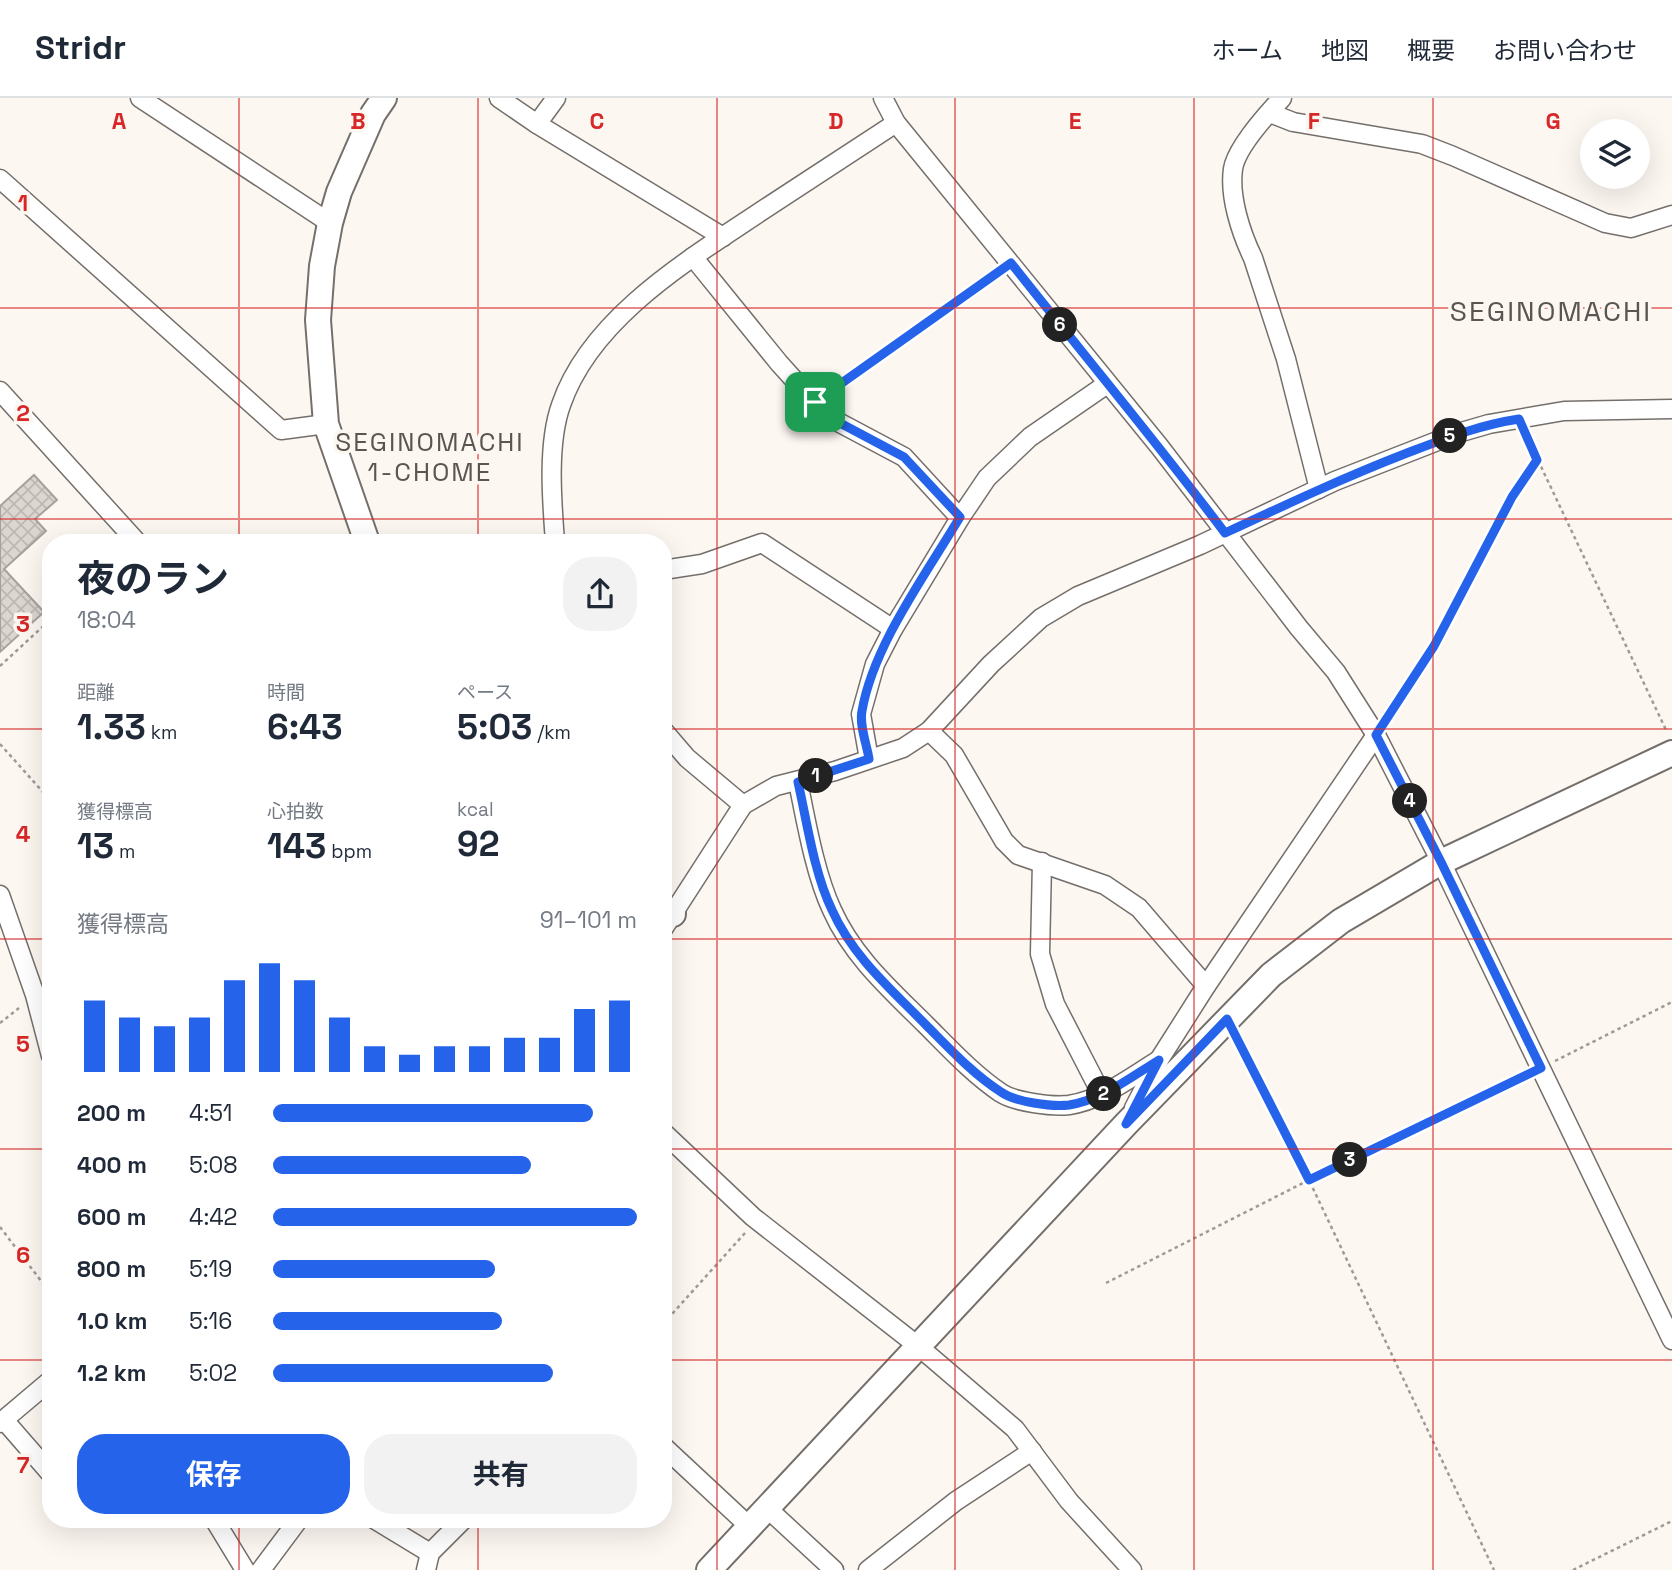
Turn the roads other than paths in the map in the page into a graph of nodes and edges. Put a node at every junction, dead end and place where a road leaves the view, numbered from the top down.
1 (140, 98) edge
2 (384, 98) edge
3 (499, 98) edge
4 (556, 98) edge
5 (883, 98) edge
6 (1282, 98) edge
7 (1270, 113) junction
8 (896, 122) junction
9 (537, 124) junction
10 (0, 179) edge
11 (1672, 215) edge
12 (330, 223) junction
13 (723, 237) junction
14 (693, 257) junction
15 (1107, 384) junction
16 (0, 391) edge
17 (1672, 409) edge
18 (326, 424) junction
19 (1319, 489) junction
20 (960, 517) junction
21 (1225, 533) junction
22 (130, 534) edge
23 (364, 534) edge
24 (554, 534) edge
25 (672, 569) edge
26 (893, 629) junction
27 (929, 731) junction
28 (1376, 735) junction
29 (672, 740) edge
30 (1669, 742) edge
31 (869, 759) junction
32 (798, 782) junction
33 (743, 805) junction
34 (1042, 862) junction
35 (1441, 862) junction
36 (0, 895) edge
37 (672, 908) edge
38 (1206, 986) junction
39 (42, 1022) edge
40 (1159, 1060) junction
41 (1102, 1095) junction
42 (1126, 1124) junction
43 (672, 1140) edge
44 (1672, 1340) edge
45 (918, 1346) junction
46 (42, 1388) edge
47 (2, 1421) edge
48 (1032, 1451) junction
49 (672, 1454) edge
50 (42, 1465) edge
51 (767, 1508) junction
52 (750, 1527) junction
53 (219, 1528) edge
54 (292, 1528) edge
55 (386, 1528) edge
56 (456, 1528) edge
57 (428, 1561) edge
58 (245, 1570) edge
59 (261, 1570) edge
60 (709, 1570) edge
61 (834, 1570) edge
62 (868, 1570) edge
63 (1132, 1570) edge

1 - 12 street
2 - 12 street
3 - 9 street
4 - 9 street
5 - 8 street
6 - 7 street
7 - 11 street
7 - 19 street
8 - 13 street
8 - 15 street
9 - 13 street
10 - 18 street
12 - 18 street
13 - 14 street
14 - 20 street
14 - 24 street
15 - 20 street
15 - 21 street
16 - 22 street
17 - 19 street
18 - 23 street
19 - 21 street
20 - 26 street
21 - 27 street
21 - 28 street
25 - 26 street
26 - 31 street
27 - 31 street
27 - 34 street
28 - 35 street
28 - 38 street
29 - 33 street
30 - 35 street
31 - 32 street
32 - 33 street
32 - 41 street
33 - 37 street
34 - 38 street
34 - 41 street
35 - 42 street
35 - 44 street
36 - 39 street
38 - 40 street
40 - 41 street
40 - 42 street
42 - 45 street
43 - 45 street
45 - 48 street
45 - 51 street
46 - 47 street
47 - 50 street
48 - 62 street
48 - 63 street
49 - 52 street
51 - 52 street
51 - 61 street
52 - 60 street
53 - 58 street
54 - 59 street
55 - 57 street
56 - 57 street

